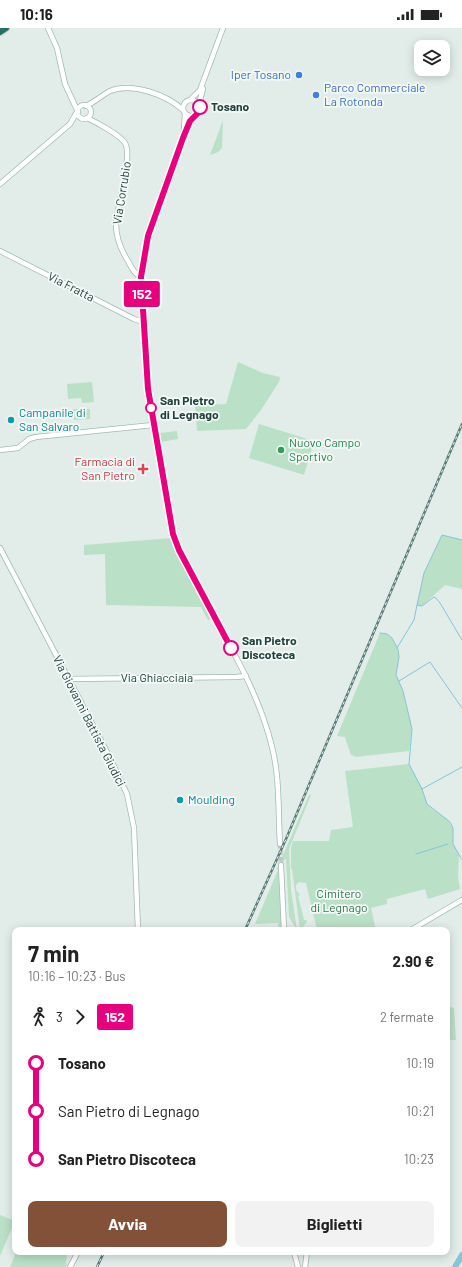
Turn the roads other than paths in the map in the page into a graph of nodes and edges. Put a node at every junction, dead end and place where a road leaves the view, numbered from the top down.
1 (6, 28) edge
2 (48, 28) edge
3 (223, 29) edge
4 (0, 32) edge
5 (208, 70) junction
6 (72, 100) junction
7 (168, 100) junction
8 (189, 100) junction
9 (96, 102) junction
10 (199, 104) junction
11 (85, 106) junction
12 (77, 112) junction
13 (184, 112) junction
14 (89, 116) junction
15 (193, 116) junction
16 (70, 124) junction
17 (183, 138) junction
18 (0, 184) edge
19 (0, 251) edge
20 (141, 277) junction
21 (143, 322) junction
22 (153, 425) junction
23 (0, 450) edge
24 (0, 548) edge
25 (246, 676) junction
26 (68, 679) junction
27 (280, 844) tunnel mouth
28 (281, 865) tunnel mouth
29 (462, 900) edge
30 (138, 927) edge
31 (284, 927) edge
32 (416, 927) edge
33 (76, 1255) edge
34 (295, 1255) edge
35 (306, 1255) edge
36 (70, 1267) edge
37 (298, 1267) edge
38 (304, 1267) edge

1 - 4 highway
2 - 6 street
3 - 5 street
5 - 8 street
5 - 10 street
6 - 11 street
6 - 12 street
7 - 8 street
7 - 9 street
7 - 13 street
8 - 10 street
8 - 13 street
9 - 11 street
9 - 14 street
10 - 15 street
11 - 12 street
11 - 14 street
12 - 14 street
12 - 16 street
13 - 15 street
13 - 17 street
14 - 16 street
14 - 20 street, Via Corrubio
15 - 17 street
16 - 18 street
17 - 20 street
19 - 21 street, Via Fratta
20 - 21 street
21 - 22 street
22 - 23 street
22 - 25 street
24 - 26 street, Via Giovanni Battista Giudici
25 - 26 street, Via Ghiacciaia
25 - 27 street
26 - 30 street, Via Giovanni Battista Giudici
28 - 31 street
29 - 32 street
33 - 36 street
34 - 37 street
35 - 38 street

